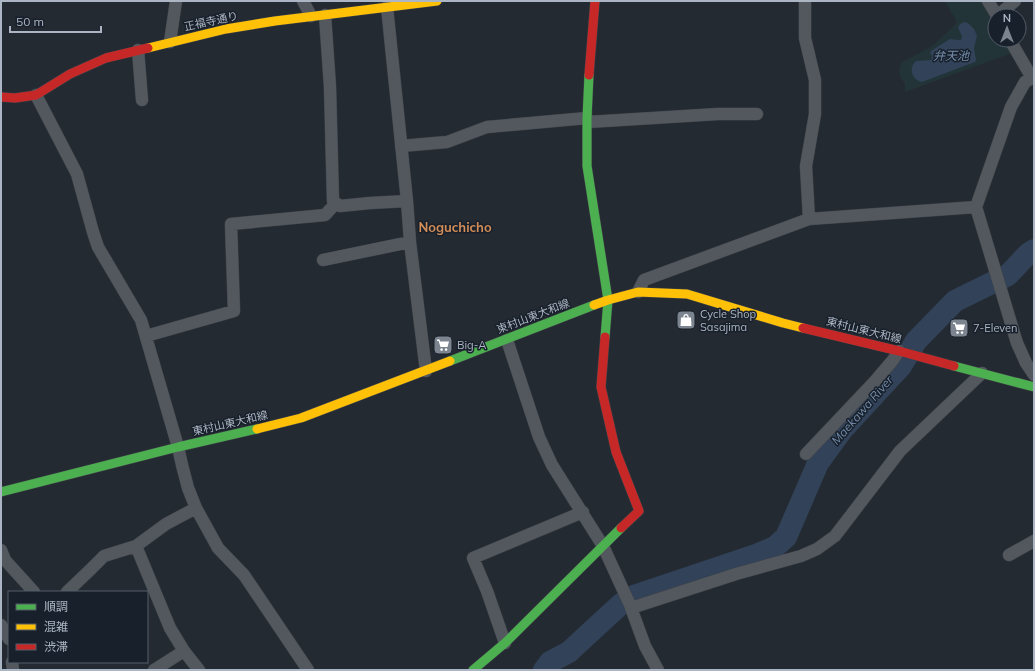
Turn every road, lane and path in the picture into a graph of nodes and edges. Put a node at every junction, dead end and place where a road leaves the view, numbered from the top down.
1 (176, 1) edge
2 (303, 1) edge
3 (437, 1) edge
4 (595, 1) edge
5 (805, 1) edge
6 (1015, 1) edge
7 (387, 7) junction
8 (1007, 8) edge
9 (325, 15) junction
10 (311, 16) junction
11 (170, 42) junction
12 (1015, 48) edge
13 (138, 50) junction
14 (1033, 78) edge
15 (36, 95) junction
16 (1, 98) edge
17 (142, 100) dead end
18 (757, 114) dead end
19 (588, 120) junction
20 (401, 146) junction
21 (407, 201) junction
22 (336, 203) junction
23 (976, 207) junction
24 (809, 219) junction
25 (410, 242) junction
26 (323, 260) dead end
27 (638, 292) junction
28 (608, 300) junction
29 (146, 336) junction
30 (507, 340) junction
31 (901, 352) junction
32 (426, 370) junction
33 (982, 373) junction
34 (1034, 374) edge
35 (1034, 386) edge
36 (178, 447) junction
37 (806, 454) dead end
38 (1, 492) edge
39 (196, 508) junction
40 (582, 512) junction
41 (1034, 541) edge
42 (136, 546) junction
43 (603, 546) junction
44 (1, 550) edge
45 (1009, 555) dead end
46 (33, 591) edge
47 (68, 591) edge
48 (630, 606) junction
49 (1, 625) edge
50 (8, 637) edge
51 (504, 642) junction
52 (184, 651) junction
53 (154, 670) edge
54 (199, 670) edge
55 (308, 670) edge
56 (473, 670) edge
57 (658, 670) edge

1 - 11 street
2 - 10 street
3 - 7 street, 正福寺通り
4 - 19 street
5 - 24 street
6 - 8 street
7 - 9 street, 正福寺通り
7 - 20 street
9 - 10 street, 正福寺通り
9 - 22 street
10 - 11 street, 正福寺通り
11 - 13 street, 正福寺通り
12 - 14 street
13 - 15 street, 正福寺通り
13 - 17 street
14 - 23 street
15 - 16 street, 正福寺通り
15 - 29 street
18 - 19 street
19 - 20 street
19 - 28 street
20 - 21 street
21 - 22 street
21 - 25 street
22 - 29 street
23 - 24 street
23 - 34 street
24 - 27 street
25 - 26 street
25 - 32 street
27 - 28 street, 東村山東大和線
27 - 31 street, 東村山東大和線
28 - 30 street, 東村山東大和線
28 - 43 street
29 - 36 street
30 - 32 street, 東村山東大和線
30 - 40 street
31 - 33 street, 東村山東大和線
31 - 37 street
32 - 36 street, 東村山東大和線
33 - 35 street, 東村山東大和線
33 - 48 street
36 - 38 street, 東村山東大和線
36 - 39 street
39 - 42 street
39 - 55 street
40 - 43 street
40 - 51 street
41 - 45 street
42 - 47 street
42 - 52 street
43 - 48 street
43 - 51 street
44 - 46 street
48 - 57 street
49 - 50 street
51 - 56 street
52 - 53 street
52 - 54 street

